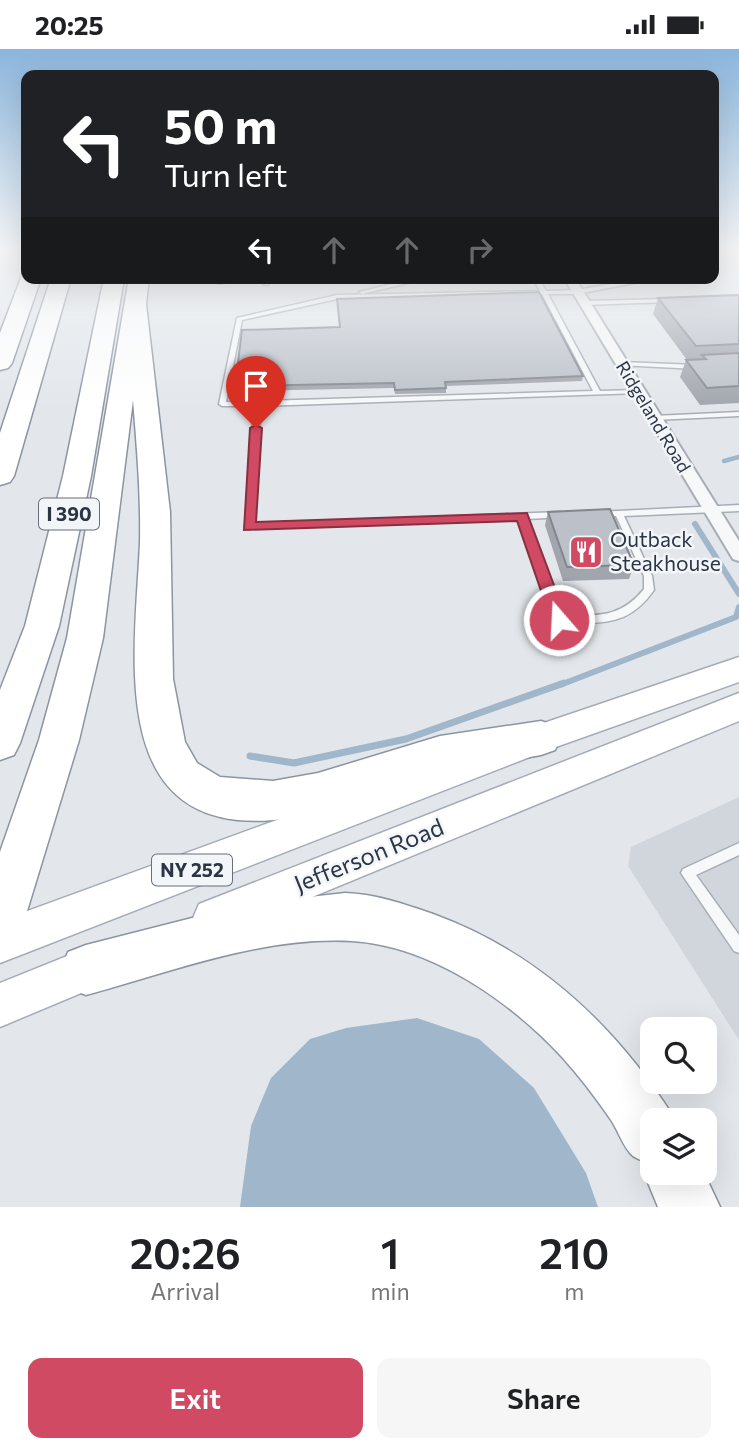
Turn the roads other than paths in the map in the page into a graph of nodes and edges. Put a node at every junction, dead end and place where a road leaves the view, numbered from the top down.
1 (23, 301) edge
2 (54, 301) edge
3 (110, 301) edge
4 (137, 301) edge
5 (139, 301) edge
6 (320, 301) edge
7 (549, 301) edge
8 (583, 301) edge
9 (0, 363) edge
10 (621, 364) junction
11 (712, 366) edge
12 (638, 393) junction
13 (598, 394) junction
14 (258, 404) junction
15 (739, 414) edge
16 (654, 418) junction
17 (0, 476) edge
18 (739, 508) edge
19 (709, 510) junction
20 (619, 513) junction
21 (591, 514) edge
22 (578, 515) edge
23 (523, 517) junction
24 (739, 555) edge
25 (739, 669) edge
26 (739, 707) edge
27 (541, 738) junction
28 (0, 743) edge
29 (739, 849) edge
30 (5, 904) edge
31 (0, 942) edge
32 (739, 946) edge
33 (86, 970) junction
34 (0, 1005) edge
35 (640, 1116) edge
36 (679, 1185) edge
37 (690, 1207) edge

1 - 9 highway
2 - 17 highway
3 - 28 highway, I 390
4 - 30 highway
5 - 27 highway
6 - 14 lane
7 - 13 lane
8 - 10 street, Ridgeland Road
10 - 11 lane
10 - 12 street, Ridgeland Road
12 - 13 lane
12 - 16 street, Ridgeland Road
13 - 14 lane
14 - 23 lane
15 - 16 lane
16 - 19 street, Ridgeland Road
18 - 19 lane
19 - 20 lane
19 - 24 street, Ridgeland Road
20 - 21 lane
20 - 23 lane
22 - 23 lane
25 - 27 main road, NY 252
26 - 33 main road, Jefferson Road / NY 252
27 - 31 main road, NY 252
29 - 32 lane
33 - 34 main road, Jefferson Road / NY 252
33 - 35 highway
36 - 37 highway

